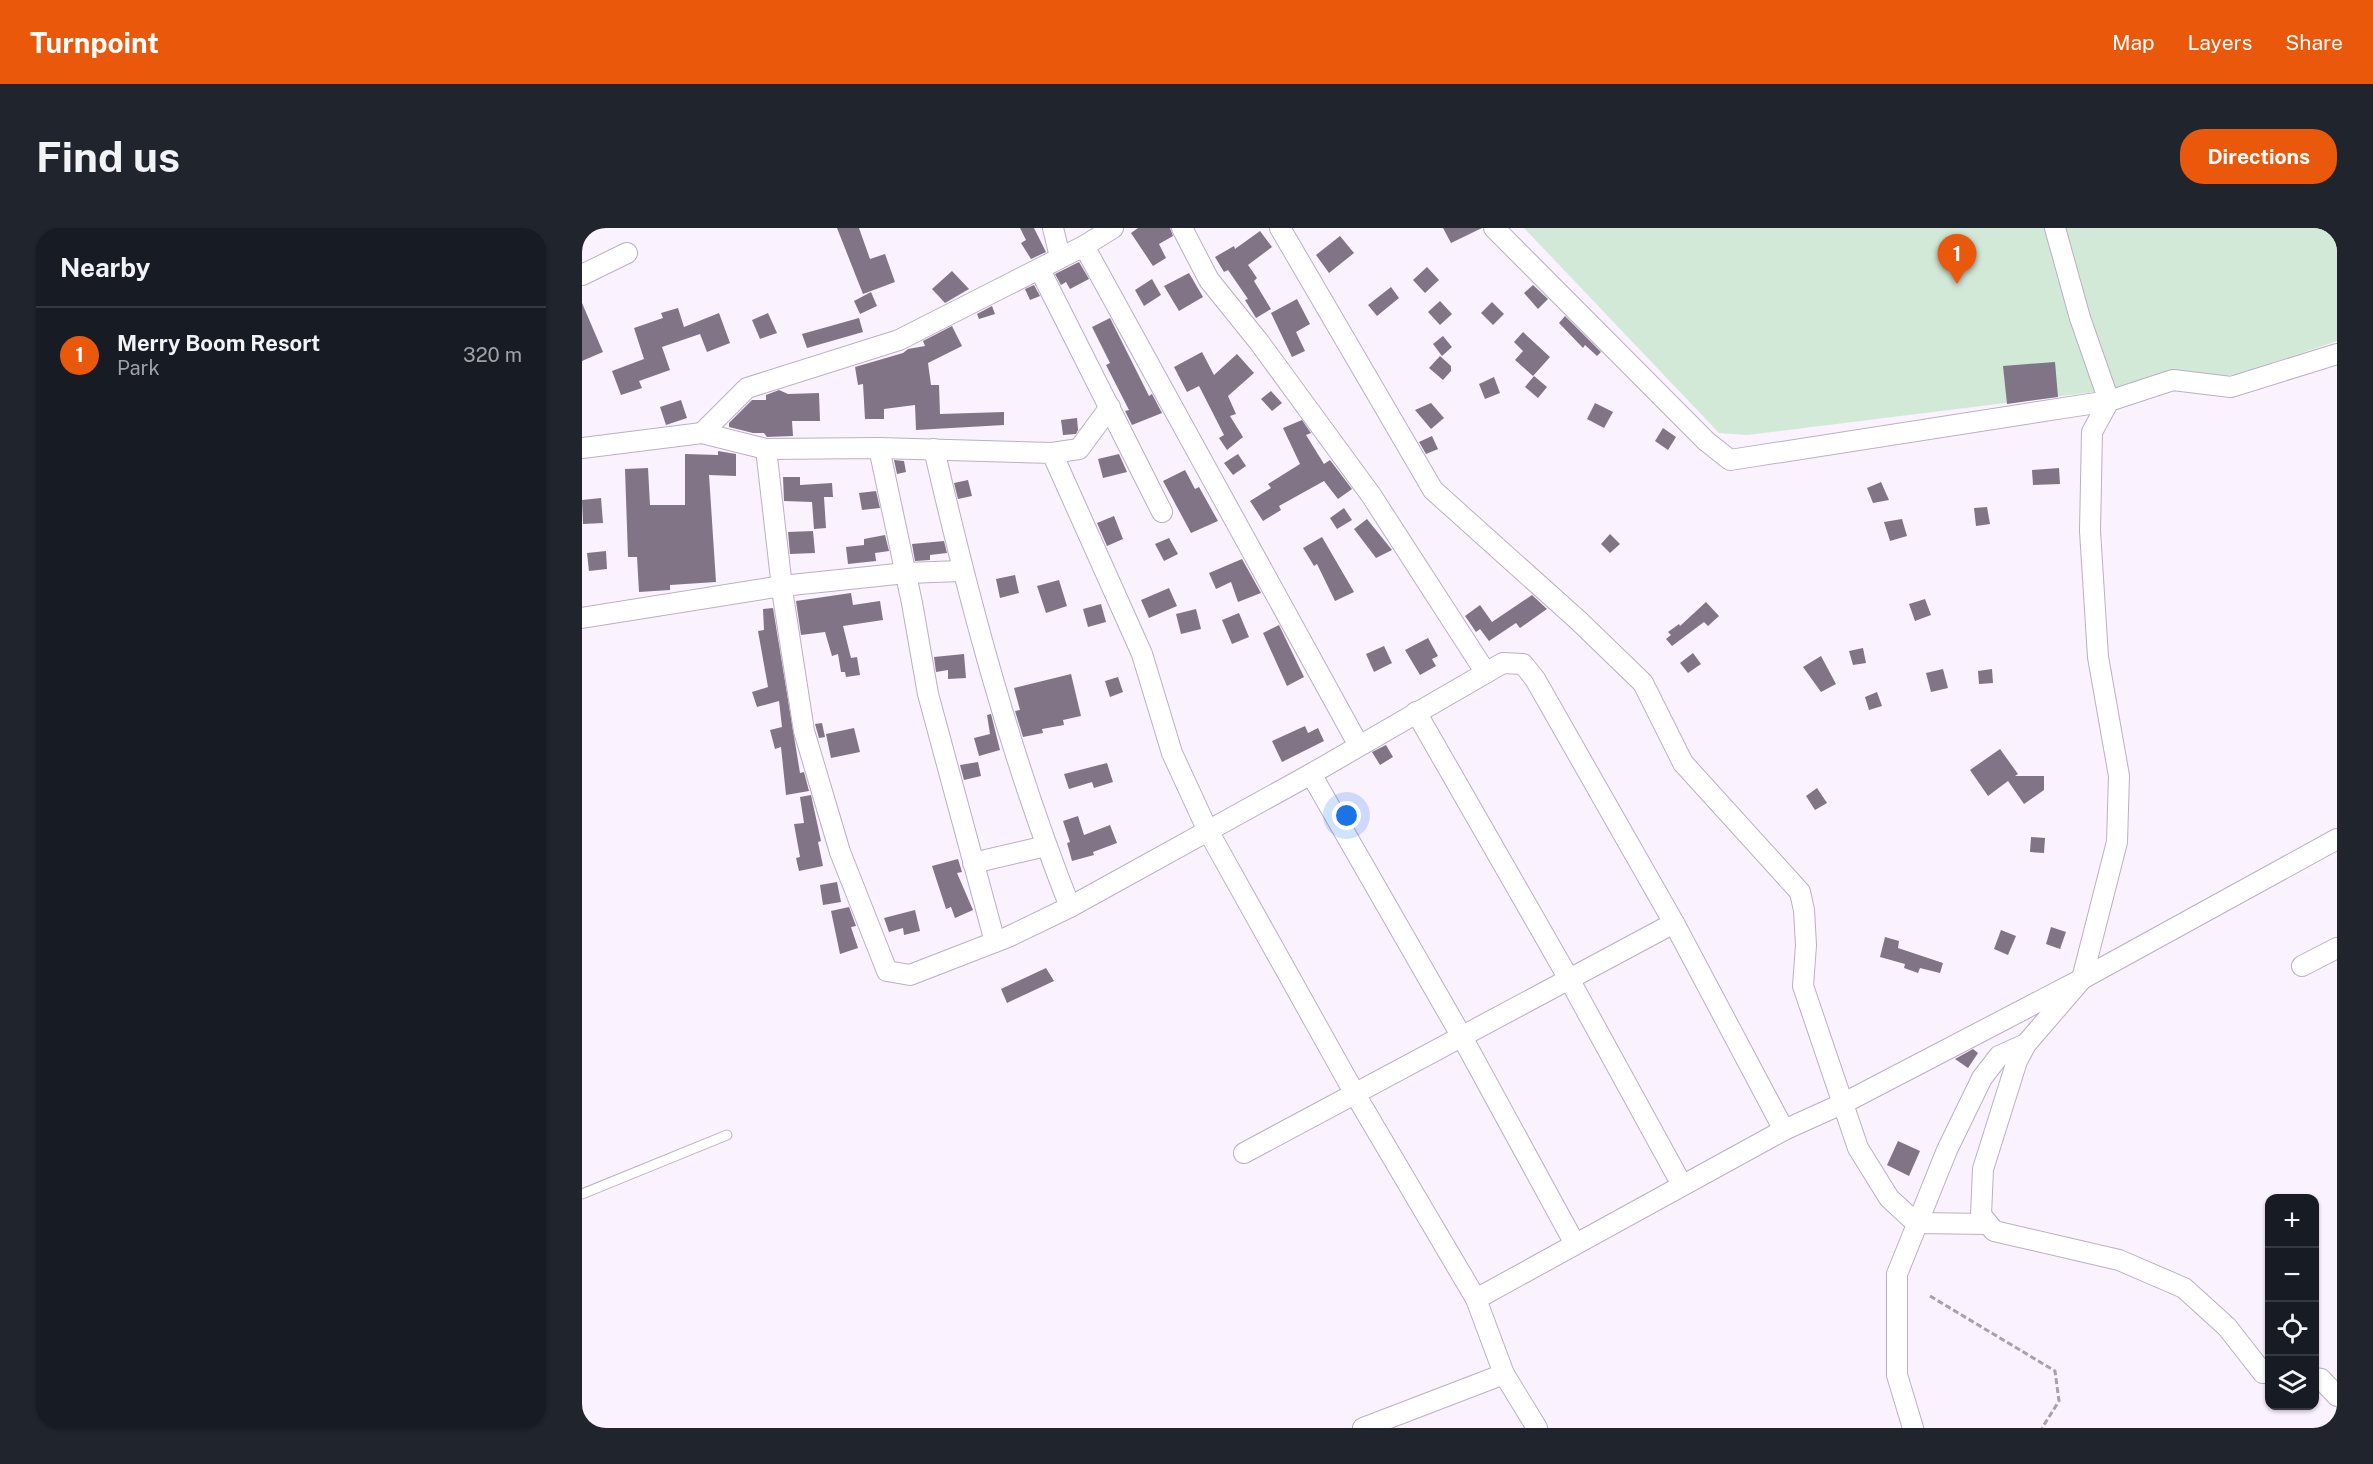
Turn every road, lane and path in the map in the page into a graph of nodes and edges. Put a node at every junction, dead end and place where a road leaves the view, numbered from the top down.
1 (1053, 228) edge
2 (1113, 228) edge
3 (1182, 228) edge
4 (1280, 228) edge
5 (1494, 228) edge
6 (2055, 228) edge
7 (1084, 246) junction
8 (627, 253) dead end
9 (1060, 258) junction
10 (1040, 270) junction
11 (582, 275) edge
12 (2337, 354) edge
13 (2109, 401) junction
14 (1110, 407) junction
15 (702, 434) junction
16 (582, 448) edge
17 (766, 448) junction
18 (879, 448) junction
19 (934, 450) junction
20 (1052, 453) junction
21 (1162, 512) dead end
22 (962, 571) junction
23 (906, 573) junction
24 (782, 586) junction
25 (582, 618) edge
26 (1486, 673) junction
27 (1416, 712) junction
28 (1358, 744) junction
29 (1311, 774) junction
30 (1207, 829) junction
31 (2337, 839) edge
32 (1046, 846) junction
33 (973, 863) junction
34 (1070, 906) junction
35 (1674, 923) junction
36 (995, 942) junction
37 (2337, 948) edge
38 (2302, 966) dead end
39 (1569, 979) junction
40 (2082, 979) junction
41 (1462, 1037) junction
42 (2026, 1044) junction
43 (1355, 1094) junction
44 (1844, 1103) junction
45 (1784, 1130) junction
46 (727, 1135) dead end
47 (1244, 1153) dead end
48 (1682, 1185) junction
49 (582, 1194) edge
50 (1916, 1223) junction
51 (1988, 1224) junction
52 (1575, 1244) junction
53 (1930, 1296) dead end
54 (1476, 1299) junction
55 (2265, 1373) edge
56 (1504, 1374) junction
57 (2319, 1379) edge
58 (2337, 1396) edge
59 (1362, 1428) edge
60 (1537, 1428) edge
61 (1913, 1428) edge
62 (2042, 1428) edge

1 - 9 street
2 - 7 street
3 - 26 street
4 - 44 street
5 - 13 street
6 - 13 street
7 - 9 street
7 - 28 street
8 - 11 street
9 - 10 street
10 - 14 street
10 - 15 street
12 - 13 street
13 - 40 street
14 - 20 street
14 - 21 street
15 - 16 street
15 - 17 street
17 - 18 street
17 - 24 street
18 - 19 street
18 - 23 street
19 - 20 street
19 - 22 street
20 - 30 street
22 - 23 street
22 - 32 street
23 - 24 street
23 - 33 street
24 - 25 street
24 - 36 street
26 - 27 street
26 - 35 street
27 - 28 street
27 - 39 street
28 - 29 street
29 - 30 street
29 - 41 street
30 - 34 street
30 - 43 street
31 - 40 street
32 - 33 street
32 - 34 street
33 - 36 street
34 - 36 street
35 - 39 street
35 - 45 street
37 - 38 street
39 - 41 street
39 - 48 street
40 - 42 street
40 - 44 street
41 - 43 street
41 - 52 street
42 - 50 street
42 - 51 street
43 - 47 street
43 - 54 street
44 - 45 street
44 - 50 street
45 - 48 street
46 - 49 lane
48 - 52 street
50 - 51 street
50 - 61 street
51 - 55 street
52 - 54 street
53 - 62 path
54 - 56 street
56 - 59 street
56 - 60 street
57 - 58 street

